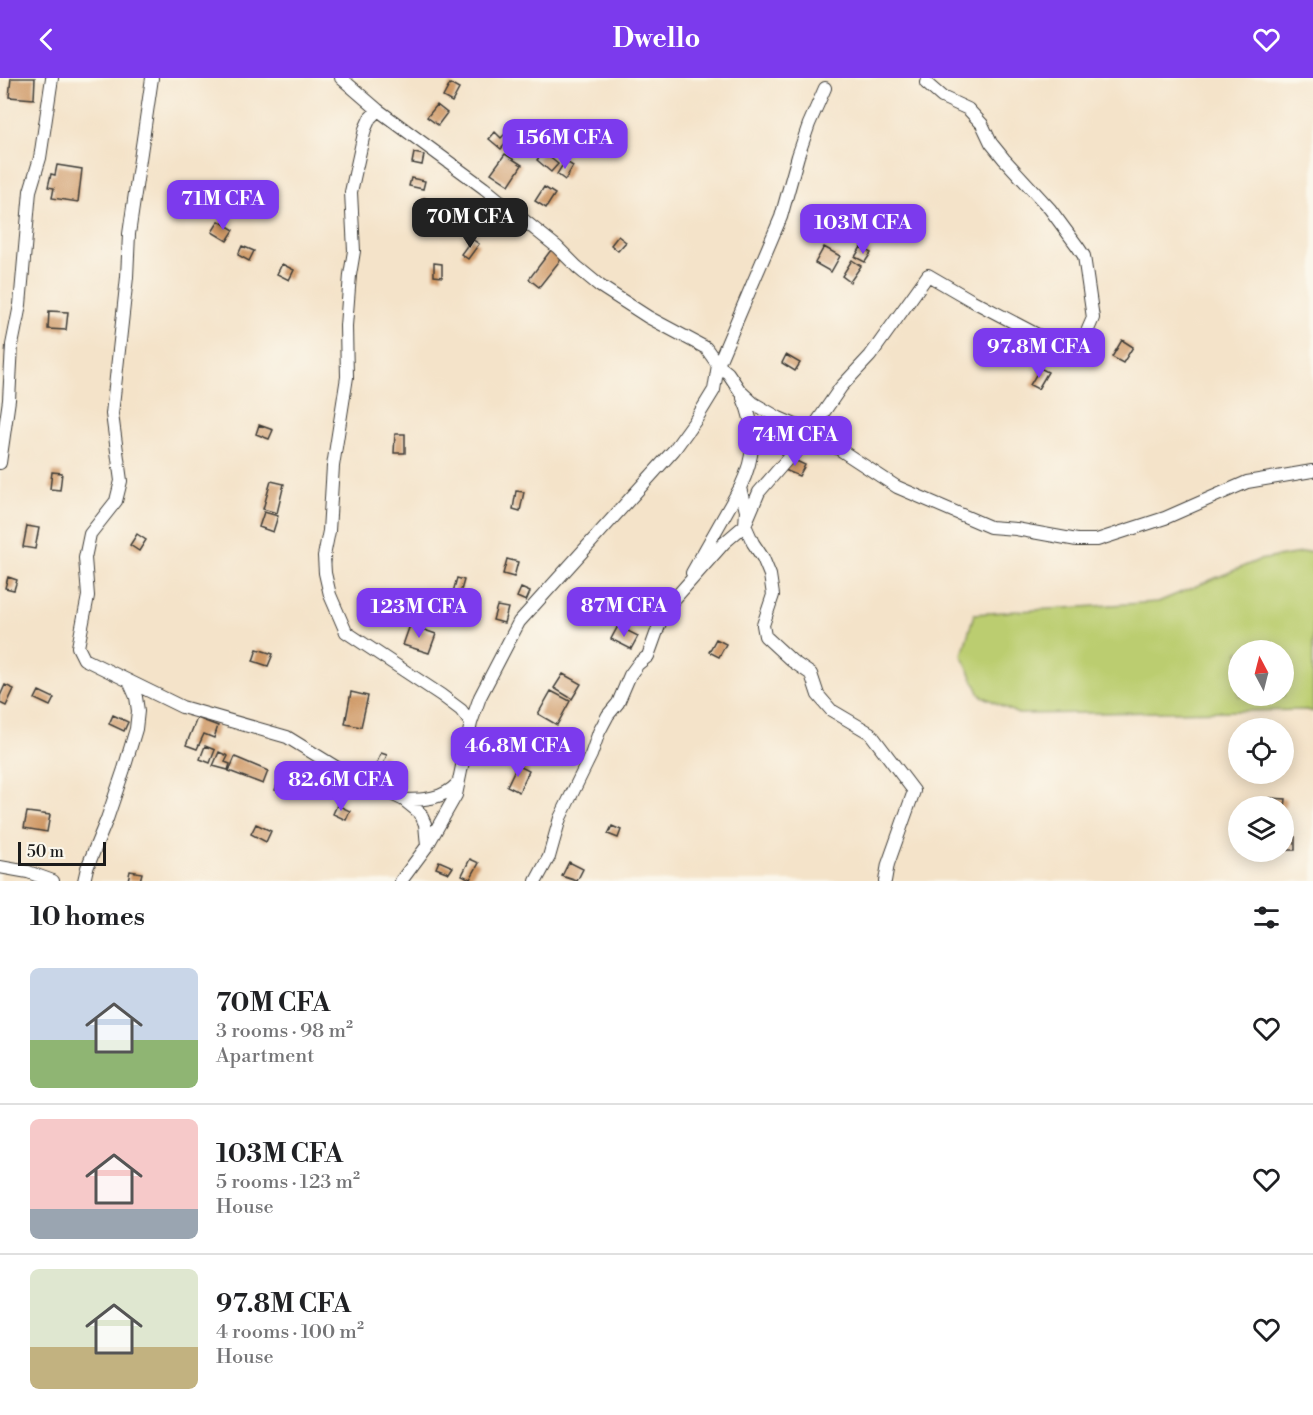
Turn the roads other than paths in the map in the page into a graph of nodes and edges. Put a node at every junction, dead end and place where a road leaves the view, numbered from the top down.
1 (52, 78) edge
2 (152, 78) edge
3 (341, 78) edge
4 (926, 83) dead end
5 (825, 88) dead end
6 (378, 110) junction
7 (718, 365) junction
8 (740, 391) junction
9 (811, 431) junction
10 (0, 463) edge
11 (1312, 471) edge
12 (740, 488) junction
13 (745, 525) junction
14 (686, 585) junction
15 (129, 681) junction
16 (471, 723) junction
17 (460, 781) junction
18 (404, 800) junction
19 (428, 846) junction
20 (0, 867) edge
21 (53, 881) edge
22 (84, 881) edge
23 (401, 881) edge
24 (536, 881) edge
25 (885, 881) edge

1 - 10 street
2 - 15 street
3 - 6 street
4 - 9 street
5 - 7 street
6 - 7 street
6 - 16 street
7 - 8 street
7 - 16 street
8 - 9 street
8 - 12 street
9 - 11 street
9 - 13 street
12 - 13 street
12 - 14 street
13 - 14 street
13 - 25 street
14 - 24 street
15 - 18 street
15 - 22 street
16 - 17 street
17 - 18 street
17 - 19 street
18 - 19 street
19 - 23 street
20 - 21 street

